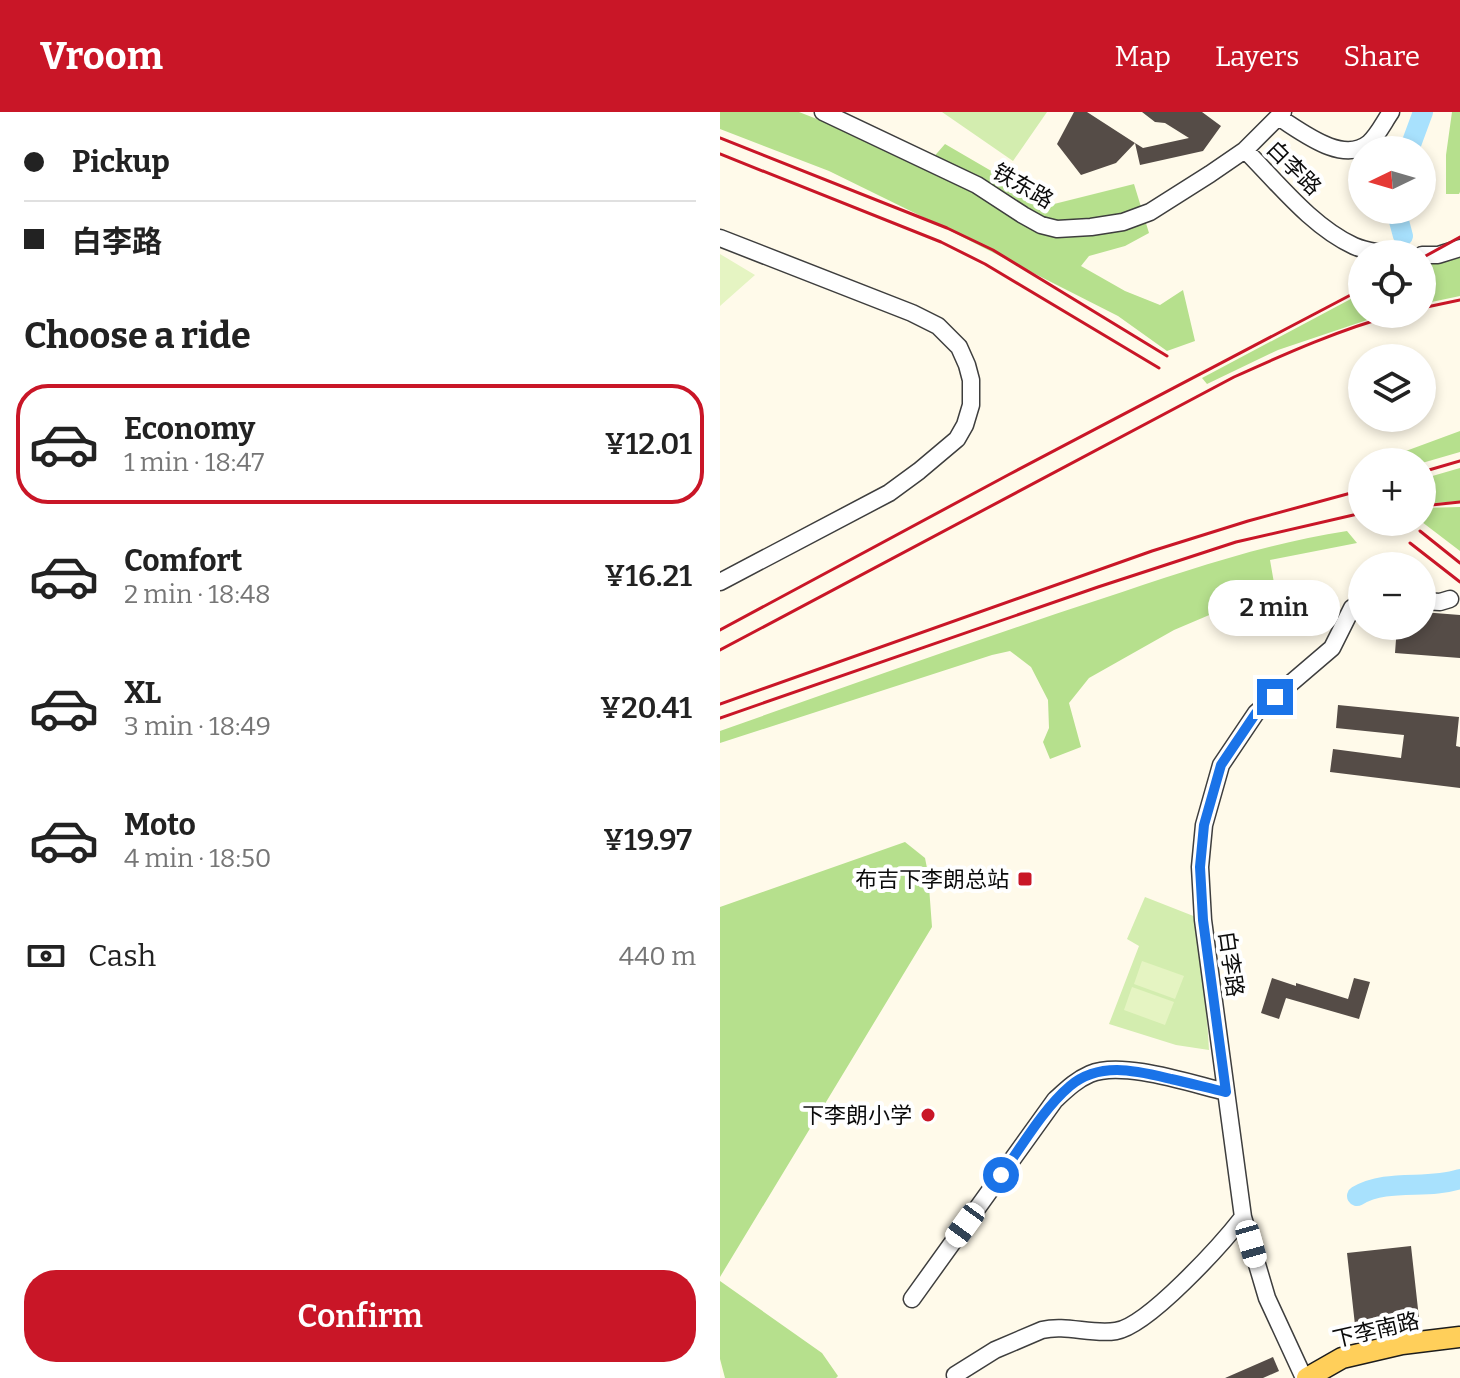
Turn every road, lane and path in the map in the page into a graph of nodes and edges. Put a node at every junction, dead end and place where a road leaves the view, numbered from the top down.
1 (823, 112) edge
2 (1391, 112) edge
3 (1280, 115) edge
4 (1245, 150) junction
5 (720, 238) edge
6 (1348, 242) edge
7 (1460, 248) edge
8 (1436, 255) edge
9 (720, 582) edge
10 (1450, 599) dead end
11 (1436, 602) edge
12 (1348, 616) edge
13 (1226, 1092) junction
14 (1243, 1217) junction
15 (912, 1299) dead end
16 (1460, 1337) edge
17 (955, 1375) dead end
18 (1305, 1378) edge

1 - 4 street, 铁东路
2 - 3 street
3 - 4 street, 铁东路
4 - 6 street, 白李路
5 - 9 street
7 - 8 street
10 - 11 street
12 - 13 street, 白李路
13 - 14 street, 白李路
13 - 15 street
14 - 17 street
14 - 18 street, 白李路
16 - 18 main road, 下李南路

